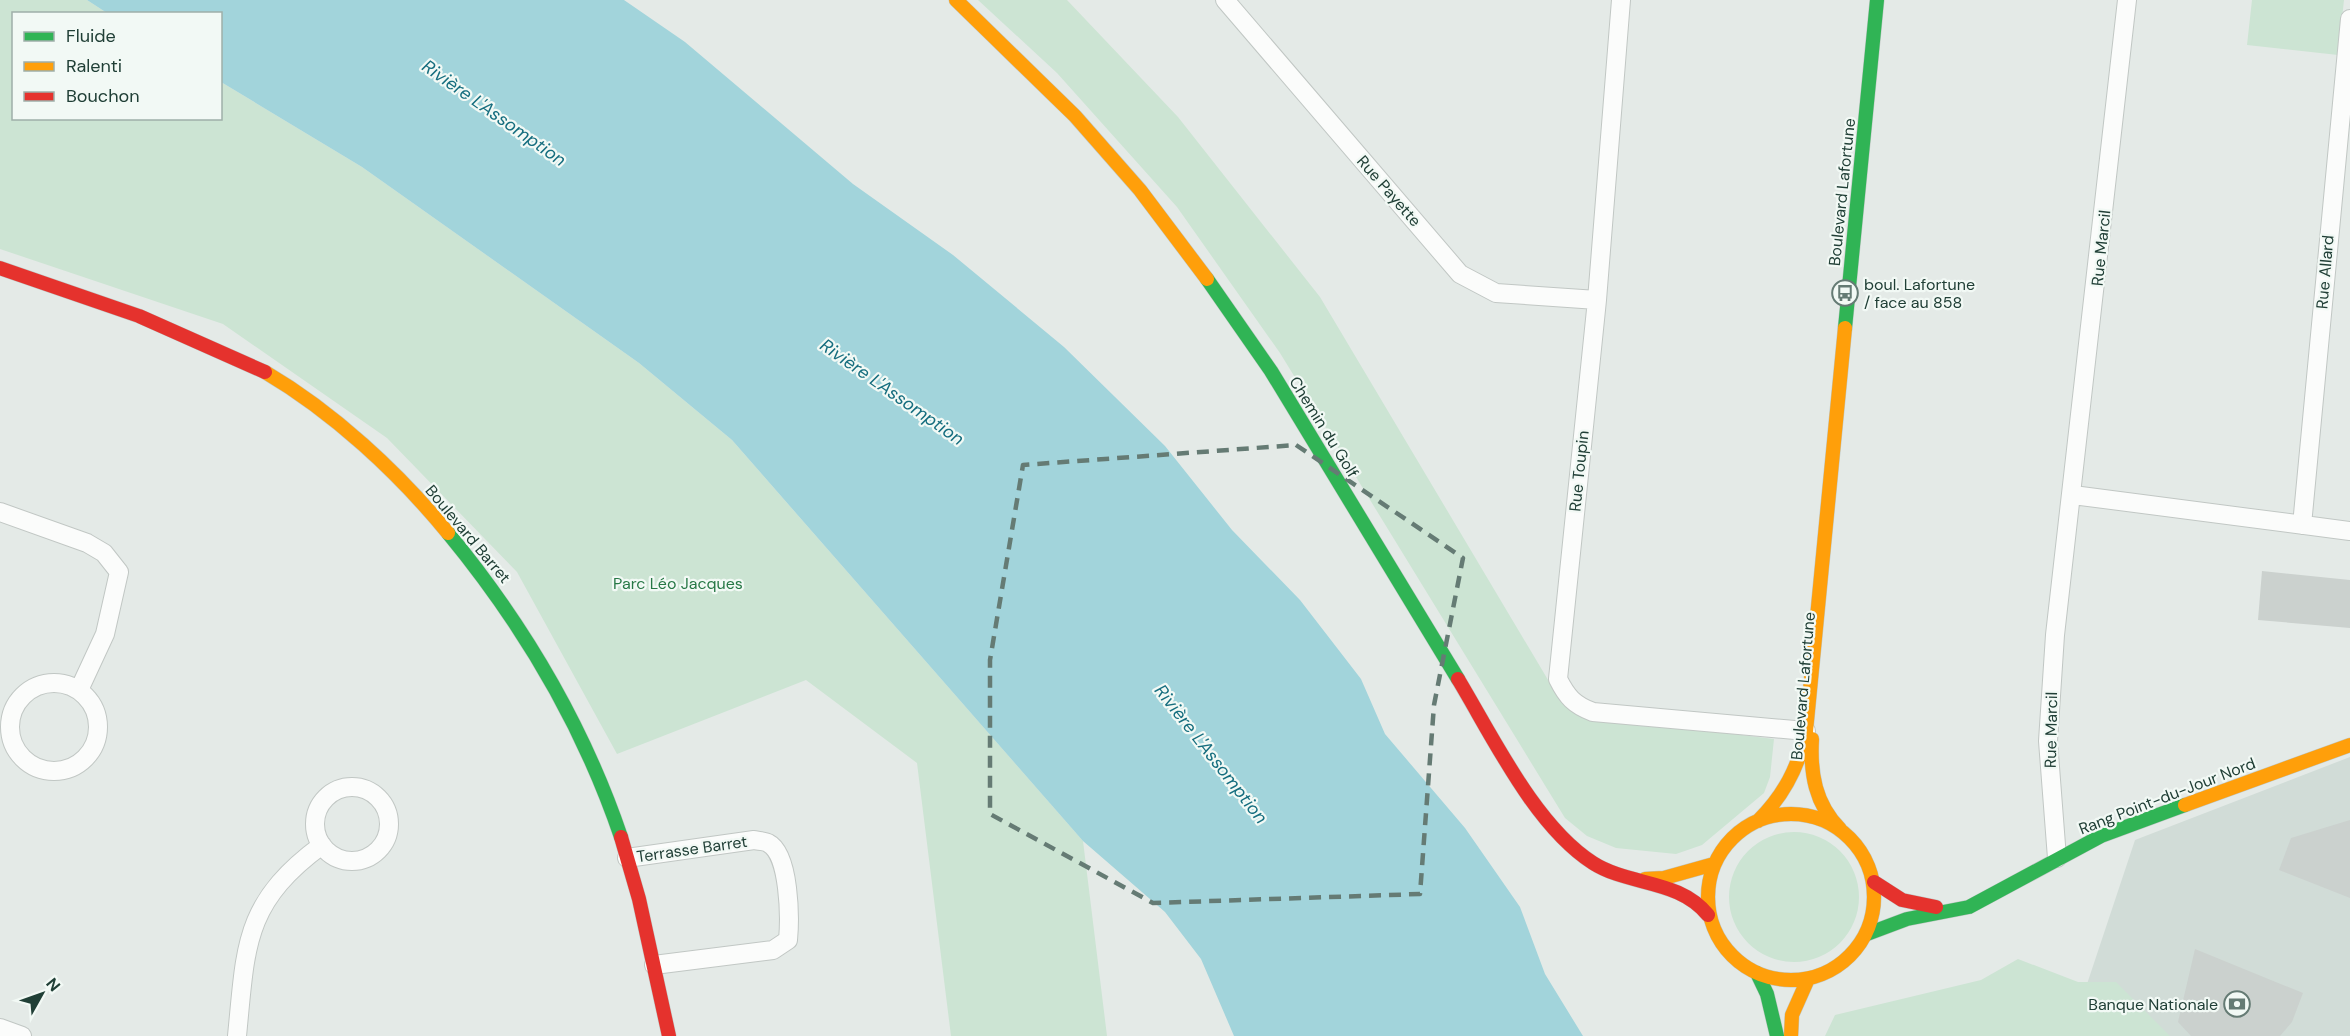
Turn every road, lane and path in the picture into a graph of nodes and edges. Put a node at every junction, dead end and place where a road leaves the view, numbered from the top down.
1 (956, 0) edge
2 (1225, 0) edge
3 (1621, 0) edge
4 (1877, 0) edge
5 (2127, 0) edge
6 (2350, 19) edge
7 (2346, 98) edge
8 (0, 268) edge
9 (1597, 300) junction
10 (1829, 495) junction
11 (2073, 495) junction
12 (0, 512) edge
13 (2302, 525) junction
14 (2350, 531) edge
15 (79, 690) junction
16 (1806, 731) junction
17 (2350, 745) edge
18 (1758, 821) junction
19 (1847, 834) junction
20 (322, 845) junction
21 (627, 858) junction
22 (2057, 858) junction
23 (1714, 864) junction
24 (1638, 879) junction
25 (1874, 882) junction
26 (1969, 907) junction
27 (1708, 915) junction
28 (1867, 934) junction
29 (654, 965) junction
30 (1757, 973) junction
31 (1808, 979) junction
32 (0, 1028) edge
33 (22, 1036) edge
34 (237, 1036) edge
35 (669, 1036) edge
36 (1777, 1036) edge
37 (1791, 1036) edge

1 - 24 street, Chemin du Golf
2 - 9 street, Rue Payette
3 - 9 street, Rue Toupin
4 - 10 street, Boulevard Lafortune
5 - 11 street, Rue Marcil
6 - 7 street, Rue Allard
7 - 13 street, Rue Allard
8 - 21 street, Boulevard Barret
9 - 16 street, Rue Toupin
10 - 16 street, Boulevard Lafortune
10 - 19 street, Boulevard Lafortune
11 - 13 street
11 - 22 street, Rue Marcil
12 - 15 street
13 - 14 street
15 - 15 street
16 - 18 street, Boulevard Lafortune
17 - 22 street, Rang Point-du-Jour Nord
18 - 19 street
18 - 23 street
19 - 25 street
20 - 20 street
20 - 34 street
21 - 29 street, Boulevard Barret
21 - 29 street, Terrasse Barret
22 - 26 street, Rang Point-du-Jour Nord
23 - 24 street, Chemin du Golf
23 - 27 street
24 - 27 street, Chemin du Golf
25 - 26 street
25 - 28 street
26 - 28 street, Rang Point-du-Jour Nord
27 - 30 street
28 - 31 street
29 - 35 street, Boulevard Barret
30 - 31 street
30 - 36 street
31 - 37 street
32 - 33 street

